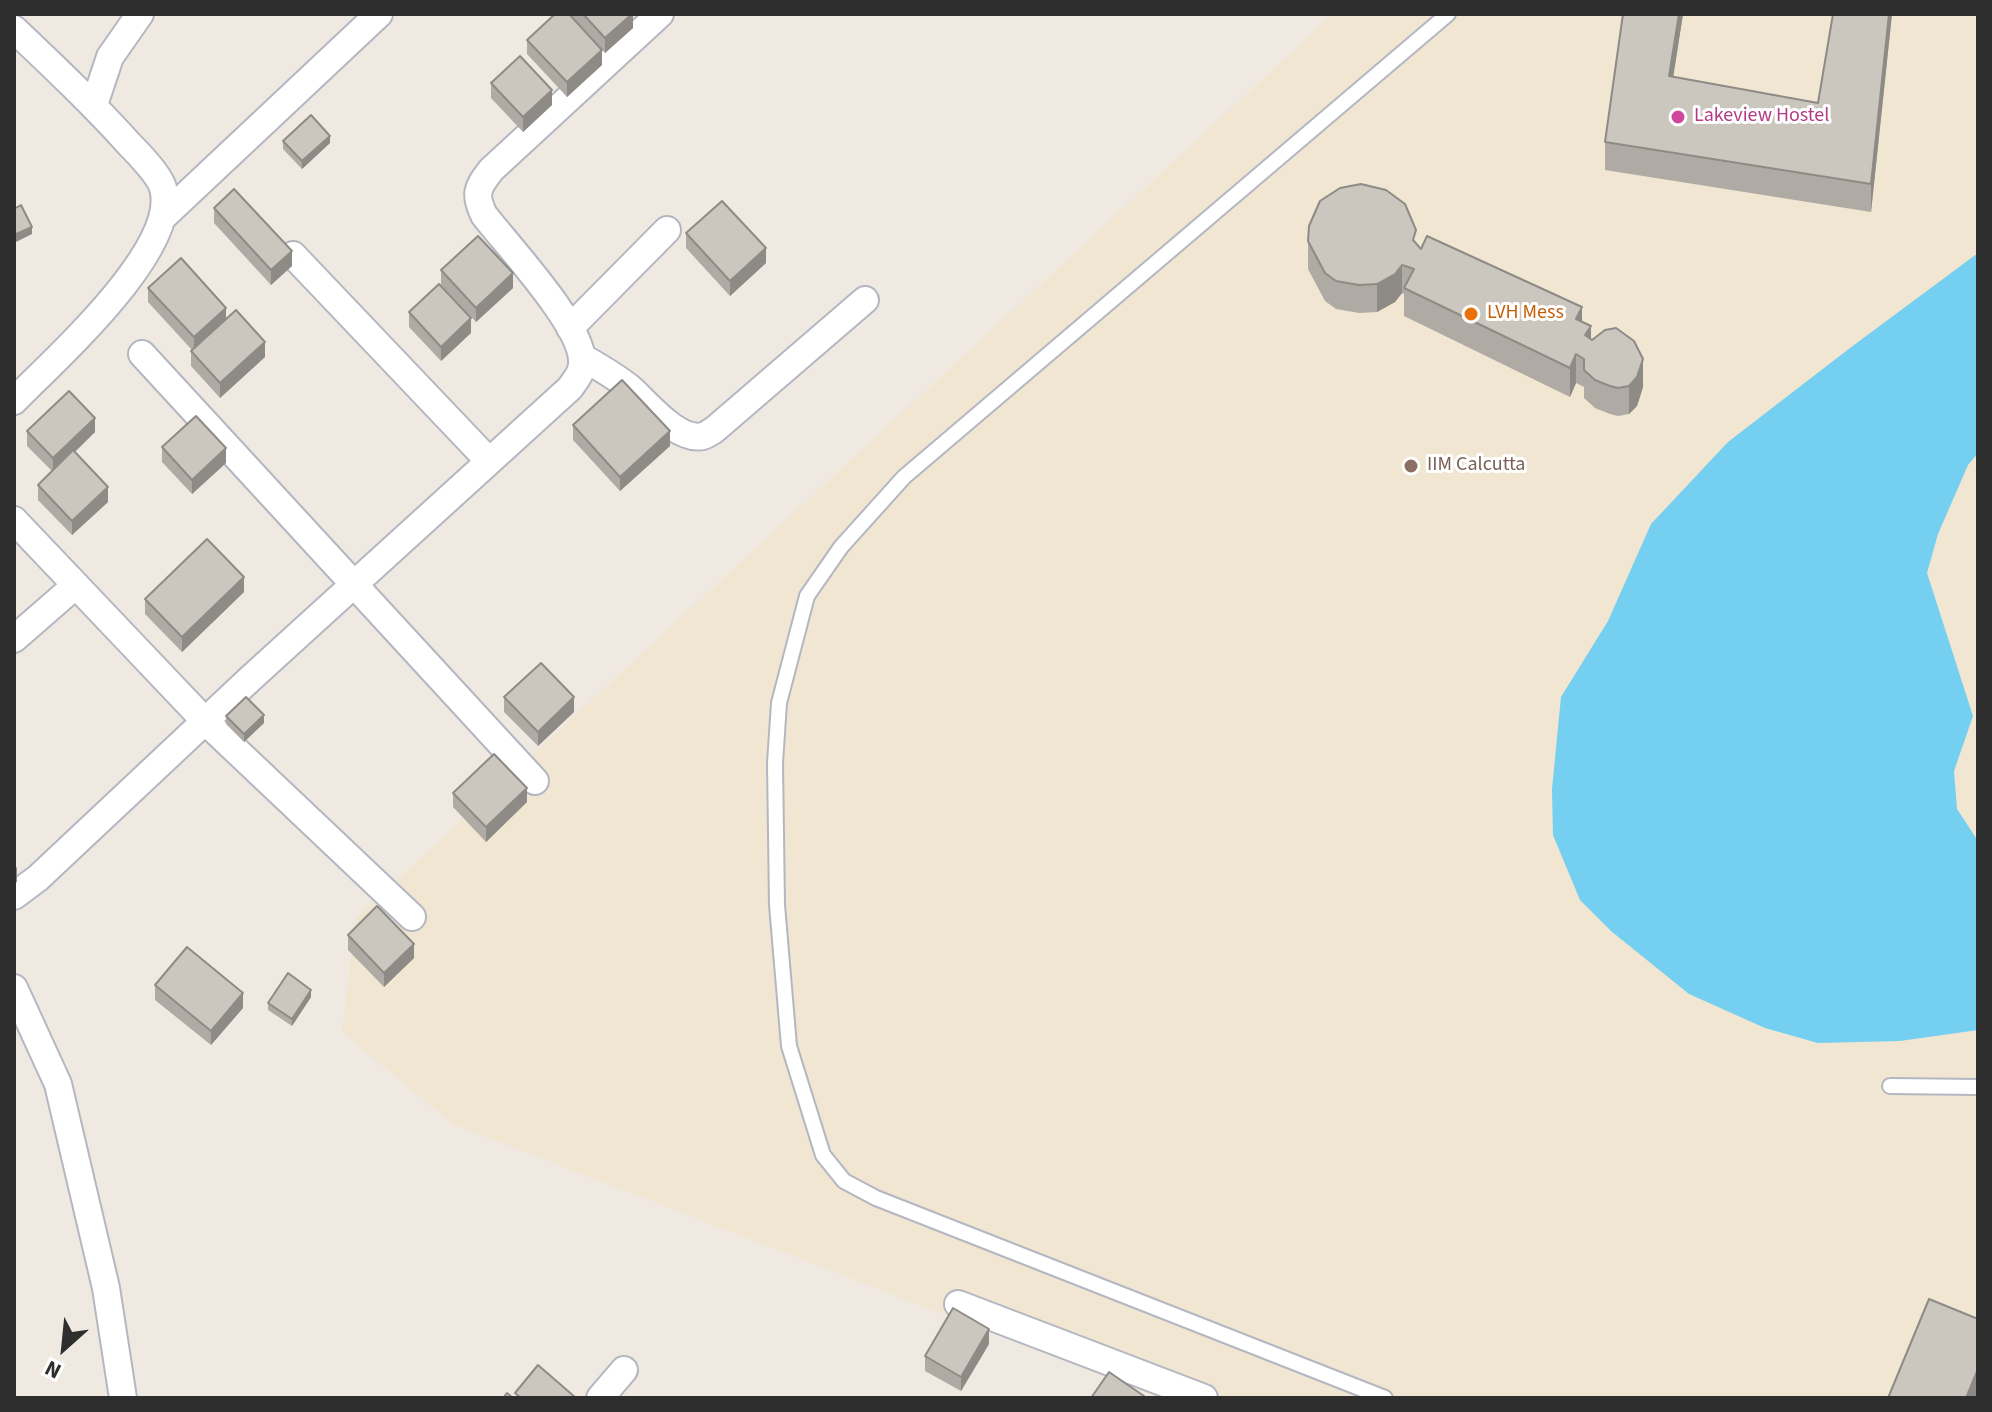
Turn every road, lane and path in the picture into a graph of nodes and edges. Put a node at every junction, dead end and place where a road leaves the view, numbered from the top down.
1 (140, 14) edge
2 (379, 14) edge
3 (660, 14) edge
4 (1448, 14) edge
5 (14, 29) edge
6 (94, 105) junction
7 (164, 216) junction
8 (667, 230) dead end
9 (293, 255) edge
10 (865, 300) dead end
11 (570, 328) junction
12 (142, 354) dead end
13 (582, 357) junction
14 (19, 384) edge
15 (489, 461) junction
16 (14, 520) edge
17 (76, 585) junction
18 (356, 585) junction
19 (14, 639) edge
20 (205, 721) junction
21 (535, 781) dead end
22 (14, 896) edge
23 (412, 917) dead end
24 (14, 988) edge
25 (1890, 1086) dead end
26 (1978, 1087) edge
27 (958, 1304) dead end
28 (624, 1370) dead end
29 (1164, 1391) edge
30 (123, 1398) edge
31 (600, 1398) edge
32 (1204, 1398) edge
33 (1385, 1398) edge

1 - 6 street
2 - 7 street
3 - 11 street
4 - 33 lane
5 - 6 street
6 - 7 street
7 - 14 street
8 - 11 street
9 - 15 street
10 - 13 street
11 - 13 street
12 - 18 street
13 - 15 street
15 - 18 street
16 - 17 street
17 - 19 street
17 - 20 street
18 - 20 street
18 - 21 street
20 - 22 street
20 - 23 street
24 - 30 street
25 - 26 lane
27 - 29 street
28 - 31 street
29 - 32 street

